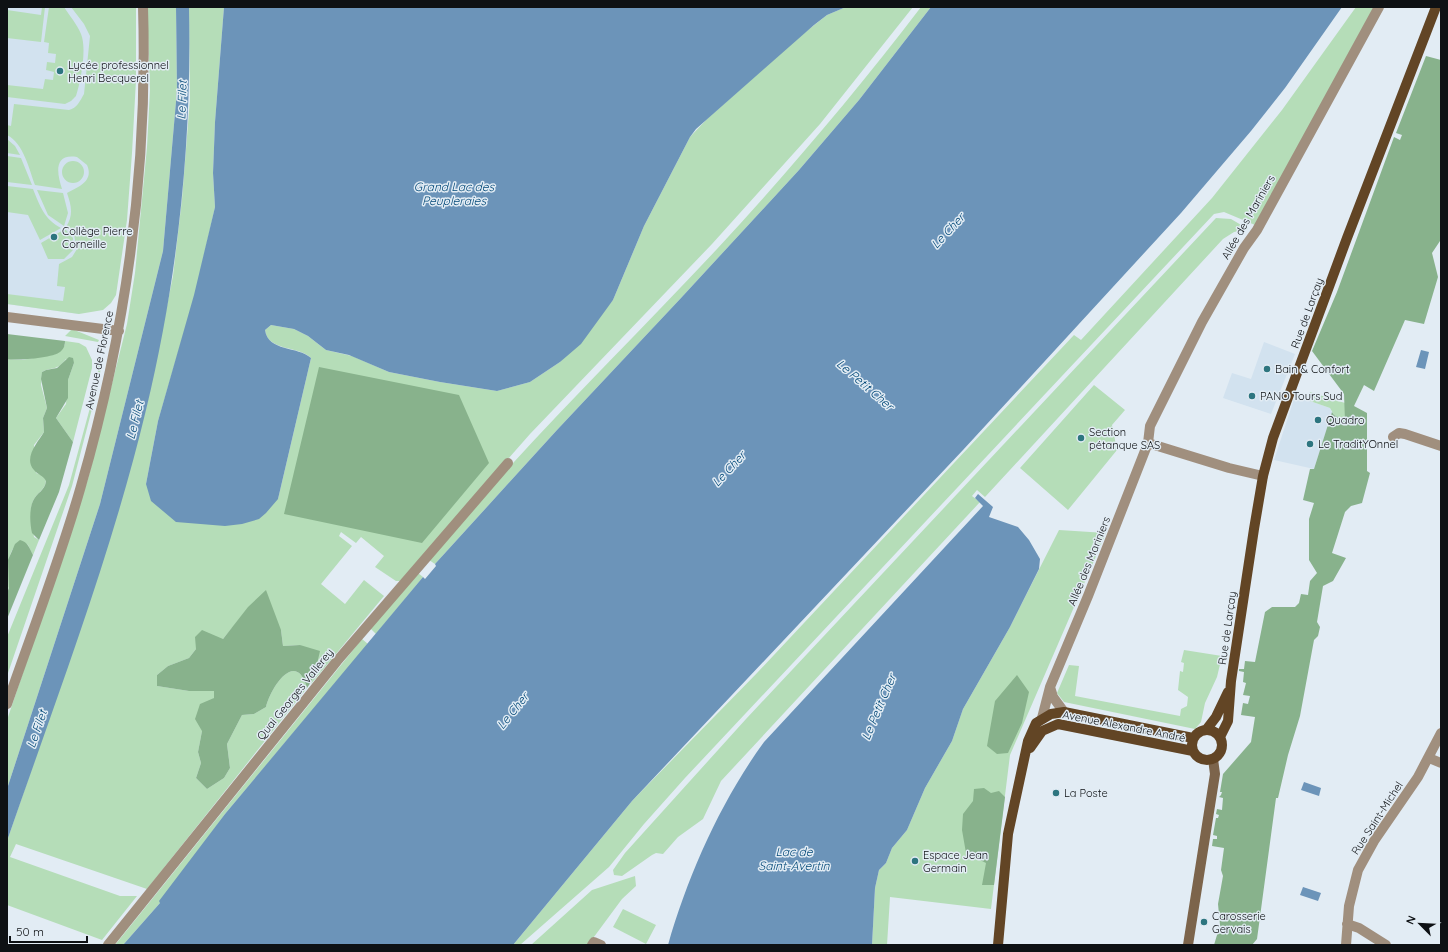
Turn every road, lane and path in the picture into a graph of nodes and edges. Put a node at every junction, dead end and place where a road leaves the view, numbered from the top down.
1 (143, 7) edge
2 (1379, 7) edge
3 (1436, 7) edge
4 (7, 317) edge
5 (118, 331) junction
6 (1393, 437) dead end
7 (1148, 443) junction
8 (1441, 446) edge
9 (508, 462) dead end
10 (1263, 476) junction
11 (1230, 684) junction
12 (1050, 687) junction
13 (7, 704) edge
14 (1064, 712) junction
15 (1042, 718) junction
16 (1206, 730) junction
17 (1441, 734) edge
18 (1220, 737) junction
19 (1193, 738) junction
20 (1193, 751) junction
21 (1025, 757) junction
22 (1429, 758) junction
23 (1213, 759) junction
24 (1441, 763) edge
25 (1347, 924) junction
26 (108, 945) edge
27 (592, 945) edge
28 (601, 945) edge
29 (998, 945) edge
30 (1188, 945) edge
31 (1346, 945) edge
32 (1386, 945) edge

1 - 5 street, Avenue de Florence
2 - 7 street, Allée des Mariniers
3 - 10 main road, Rue de Larçay
4 - 5 street
5 - 13 street, Avenue de Florence
6 - 8 street
7 - 10 street
7 - 12 street, Allée des Mariniers
9 - 26 street, Quai Georges Vallerey
10 - 11 main road, Rue de Larçay
11 - 16 main road
11 - 18 main road
12 - 14 street
12 - 15 street, Allée des Mariniers
14 - 15 main road, Avenue Alexandre André
14 - 19 main road, Avenue Alexandre André
15 - 21 main road
16 - 18 main road
16 - 19 main road
17 - 22 street, Rue Saint-Michel
18 - 23 main road
19 - 20 main road
20 - 21 main road, Avenue Alexandre André
20 - 23 main road
21 - 29 main road
22 - 24 street
22 - 25 street, Rue Saint-Michel
23 - 30 street
25 - 31 street, Rue Saint-Michel
25 - 32 street
27 - 28 street

